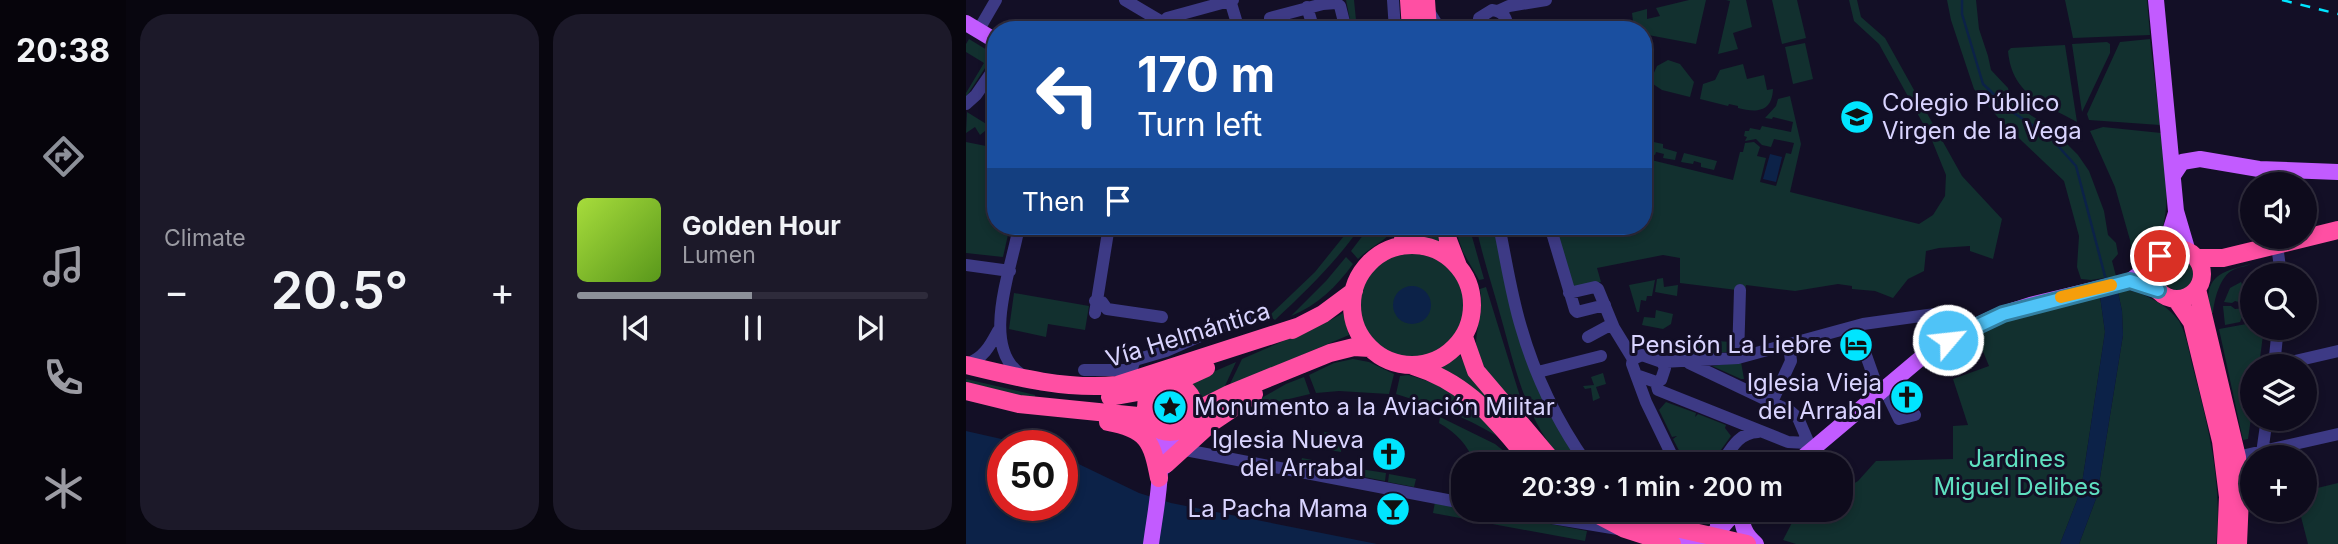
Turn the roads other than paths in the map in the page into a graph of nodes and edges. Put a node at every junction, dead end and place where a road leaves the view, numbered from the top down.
1 (996, 0) edge
2 (1125, 0) edge
3 (1231, 0) edge
4 (1393, 0) edge
5 (2156, 0) edge
6 (1420, 2) edge
7 (1534, 2) edge
8 (1307, 7) junction
9 (1501, 14) edge
10 (1270, 18) dead end
11 (1152, 21) edge
12 (1164, 21) edge
13 (1237, 21) edge
14 (1311, 21) edge
15 (1344, 21) edge
16 (1394, 21) edge
17 (1414, 21) edge
18 (1425, 21) edge
19 (1434, 21) edge
20 (1478, 21) edge
21 (972, 27) edge
22 (987, 79) edge
23 (966, 104) edge
24 (2169, 134) junction
25 (2207, 160) junction
26 (2338, 172) edge
27 (2174, 179) junction
28 (2176, 211) junction
29 (2338, 230) edge
30 (1017, 235) edge
31 (1107, 235) edge
32 (1406, 235) edge
33 (1447, 235) edge
34 (1501, 235) edge
35 (1553, 235) edge
36 (2317, 235) edge
37 (1400, 246) junction
38 (2260, 249) edge
39 (2192, 255) junction
40 (2160, 257) junction
41 (2223, 258) junction
42 (966, 265) edge
43 (1458, 266) junction
44 (1010, 271) junction
45 (2125, 282) junction
46 (2200, 283) junction
47 (1740, 290) dead end
48 (2158, 290) junction
49 (1353, 291) junction
50 (1569, 293) junction
51 (2176, 299) junction
52 (1605, 305) junction
53 (1162, 317) dead end
54 (1245, 319) dead end
55 (1612, 324) junction
56 (1300, 326) junction
57 (1856, 327) junction
58 (999, 331) junction
59 (1958, 334) junction
60 (1464, 337) junction
61 (1588, 337) dead end
62 (1788, 345) junction
63 (1370, 348) junction
64 (2338, 351) edge
65 (1601, 356) dead end
66 (2317, 356) edge
67 (1738, 358) junction
68 (1633, 359) junction
69 (1662, 362) junction
70 (1687, 362) junction
71 (1305, 364) junction
72 (966, 365) edge
73 (1413, 366) junction
74 (1084, 370) dead end
75 (966, 372) edge
76 (1538, 372) junction
77 (1636, 375) junction
78 (1028, 379) junction
79 (1163, 386) junction
80 (1657, 386) junction
81 (1882, 390) junction
82 (966, 391) edge
83 (1646, 402) junction
84 (1772, 402) junction
85 (1019, 404) junction
86 (1194, 415) junction
87 (1915, 415) dead end
88 (1737, 421) junction
89 (1152, 423) junction
90 (1181, 430) junction
91 (1758, 432) junction
92 (2338, 433) edge
93 (1739, 438) junction
94 (2292, 445) edge
95 (1180, 449) junction
96 (1522, 452) edge
97 (1545, 452) edge
98 (1579, 452) edge
99 (1668, 452) edge
100 (1729, 452) edge
101 (1803, 452) edge
102 (1804, 452) edge
103 (1805, 452) edge
104 (2237, 457) junction
105 (2240, 457) edge
106 (1161, 476) junction
107 (1451, 501) edge
108 (1581, 522) edge
109 (1612, 522) edge
110 (1652, 522) edge
111 (1693, 522) edge
112 (1719, 522) edge
113 (1740, 522) edge
114 (1625, 529) junction
115 (1702, 531) junction
116 (1651, 539) junction
117 (1150, 544) edge
118 (1672, 544) edge
119 (1747, 544) edge
120 (1756, 544) edge
121 (2225, 544) edge
122 (2238, 544) edge

1 - 21 street
2 - 11 street
3 - 12 street
3 - 13 street
4 - 16 street
5 - 24 main road
6 - 17 highway
6 - 18 highway
6 - 19 street
7 - 9 street
8 - 10 street
8 - 14 street
8 - 15 street
9 - 20 street
22 - 23 street
24 - 25 main road
24 - 27 main road
25 - 26 main road
25 - 27 main road
27 - 28 main road
28 - 39 main road
28 - 40 main road
29 - 36 highway
30 - 44 street
31 - 53 street
32 - 37 highway
33 - 43 highway
34 - 76 street
35 - 50 street
37 - 43 highway
37 - 49 highway
38 - 41 highway
39 - 40 highway
39 - 41 highway
39 - 46 highway
40 - 45 main road
40 - 48 highway
41 - 46 highway
42 - 44 street
43 - 60 highway
44 - 58 street
45 - 48 main road
45 - 59 main road
46 - 51 highway
46 - 104 highway
47 - 67 street
48 - 51 highway
49 - 56 highway, Vía Helmántica
49 - 63 highway
50 - 52 street
50 - 52 street
51 - 121 highway
52 - 55 street
54 - 74 street
55 - 61 street
55 - 68 street
56 - 78 highway, Vía Helmántica
56 - 79 highway, Vía Helmántica
57 - 59 street
57 - 62 street
57 - 81 street
58 - 72 street
58 - 78 street
59 - 81 main road
60 - 73 highway
60 - 97 highway
62 - 67 street
62 - 84 street
63 - 71 highway
63 - 73 highway
64 - 66 street
65 - 76 street
67 - 70 street
68 - 69 street
68 - 77 street
69 - 70 street
69 - 80 street
70 - 84 street
71 - 86 highway
71 - 95 highway
72 - 78 highway, Vía Helmántica
73 - 96 highway
75 - 79 highway, Vía Helmántica
76 - 98 street
77 - 80 street
77 - 83 street
79 - 86 highway
79 - 89 highway
80 - 83 street
80 - 88 street
81 - 87 street
81 - 103 main road
82 - 85 highway
83 - 99 street
84 - 102 street
85 - 89 highway
85 - 106 highway
86 - 90 highway
88 - 91 street
88 - 93 street
89 - 90 highway
89 - 106 main road
90 - 106 main road
91 - 93 street
91 - 101 street
92 - 94 street
93 - 100 street
95 - 106 highway
95 - 107 street
104 - 105 street
104 - 122 highway
106 - 117 main road
108 - 114 street
109 - 114 highway
110 - 115 highway
111 - 115 street
112 - 115 main road
113 - 120 main road
114 - 116 highway
115 - 116 main road
115 - 119 highway
116 - 118 highway

